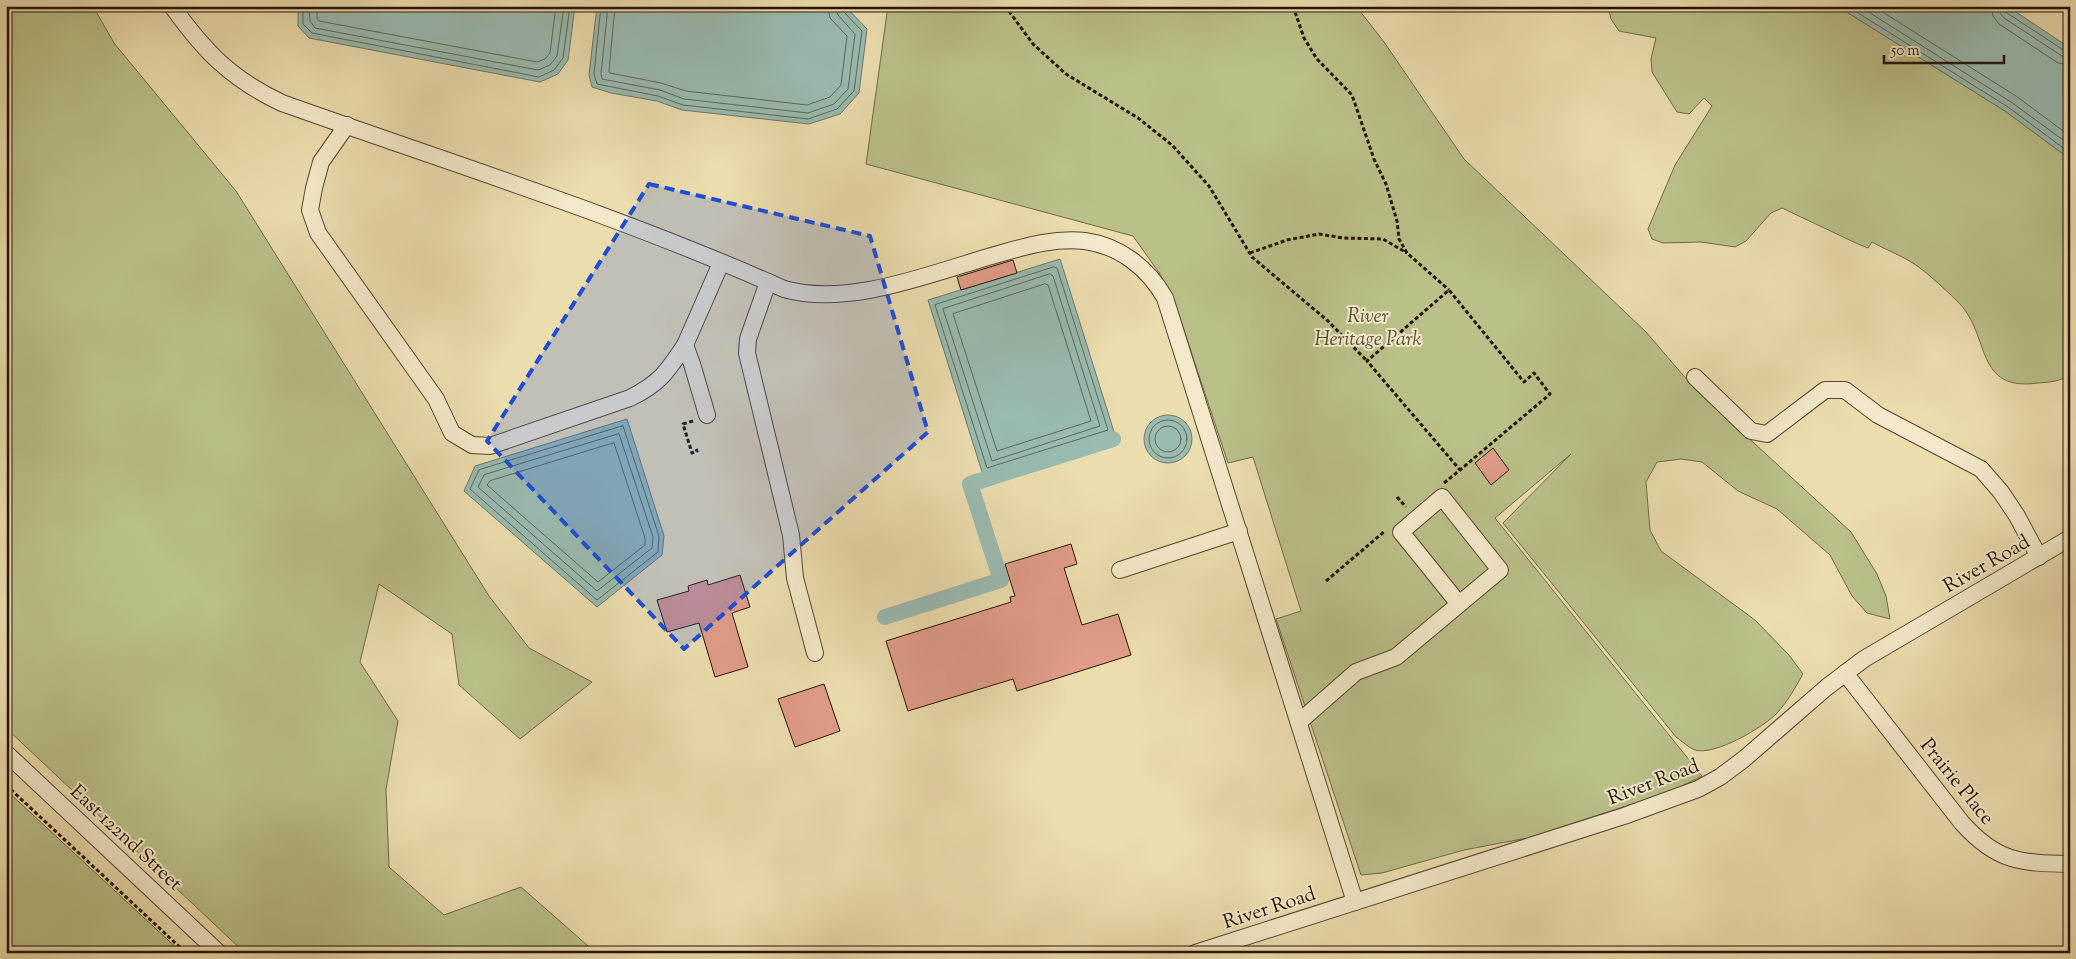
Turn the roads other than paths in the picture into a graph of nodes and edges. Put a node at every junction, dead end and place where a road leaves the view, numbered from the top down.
1 (172, 6) edge
2 (346, 125) junction
3 (721, 263) junction
4 (768, 282) junction
5 (685, 345) junction
6 (1695, 377) dead end
7 (707, 415) road end
8 (1239, 531) junction
9 (2070, 538) edge
10 (2039, 557) junction
11 (1120, 570) dead end
12 (1459, 604) junction
13 (815, 652) dead end
14 (1845, 673) junction
15 (1298, 722) junction
16 (6, 753) edge
17 (2070, 864) edge
18 (1355, 902) junction
19 (1216, 950) edge
20 (219, 953) edge
21 (1195, 953) edge

1 - 2 street
2 - 3 street
2 - 5 street
3 - 4 street
3 - 5 street
4 - 8 street
4 - 13 street
5 - 7 street
6 - 10 street
8 - 11 street
8 - 15 street
9 - 10 street, River Road
10 - 14 street, River Road
12 - 12 street
12 - 15 street
14 - 17 street, Prairie Place
14 - 18 street, River Road
15 - 18 street
16 - 20 street, East 122nd Street
18 - 19 street, River Road
19 - 21 street, River Road

